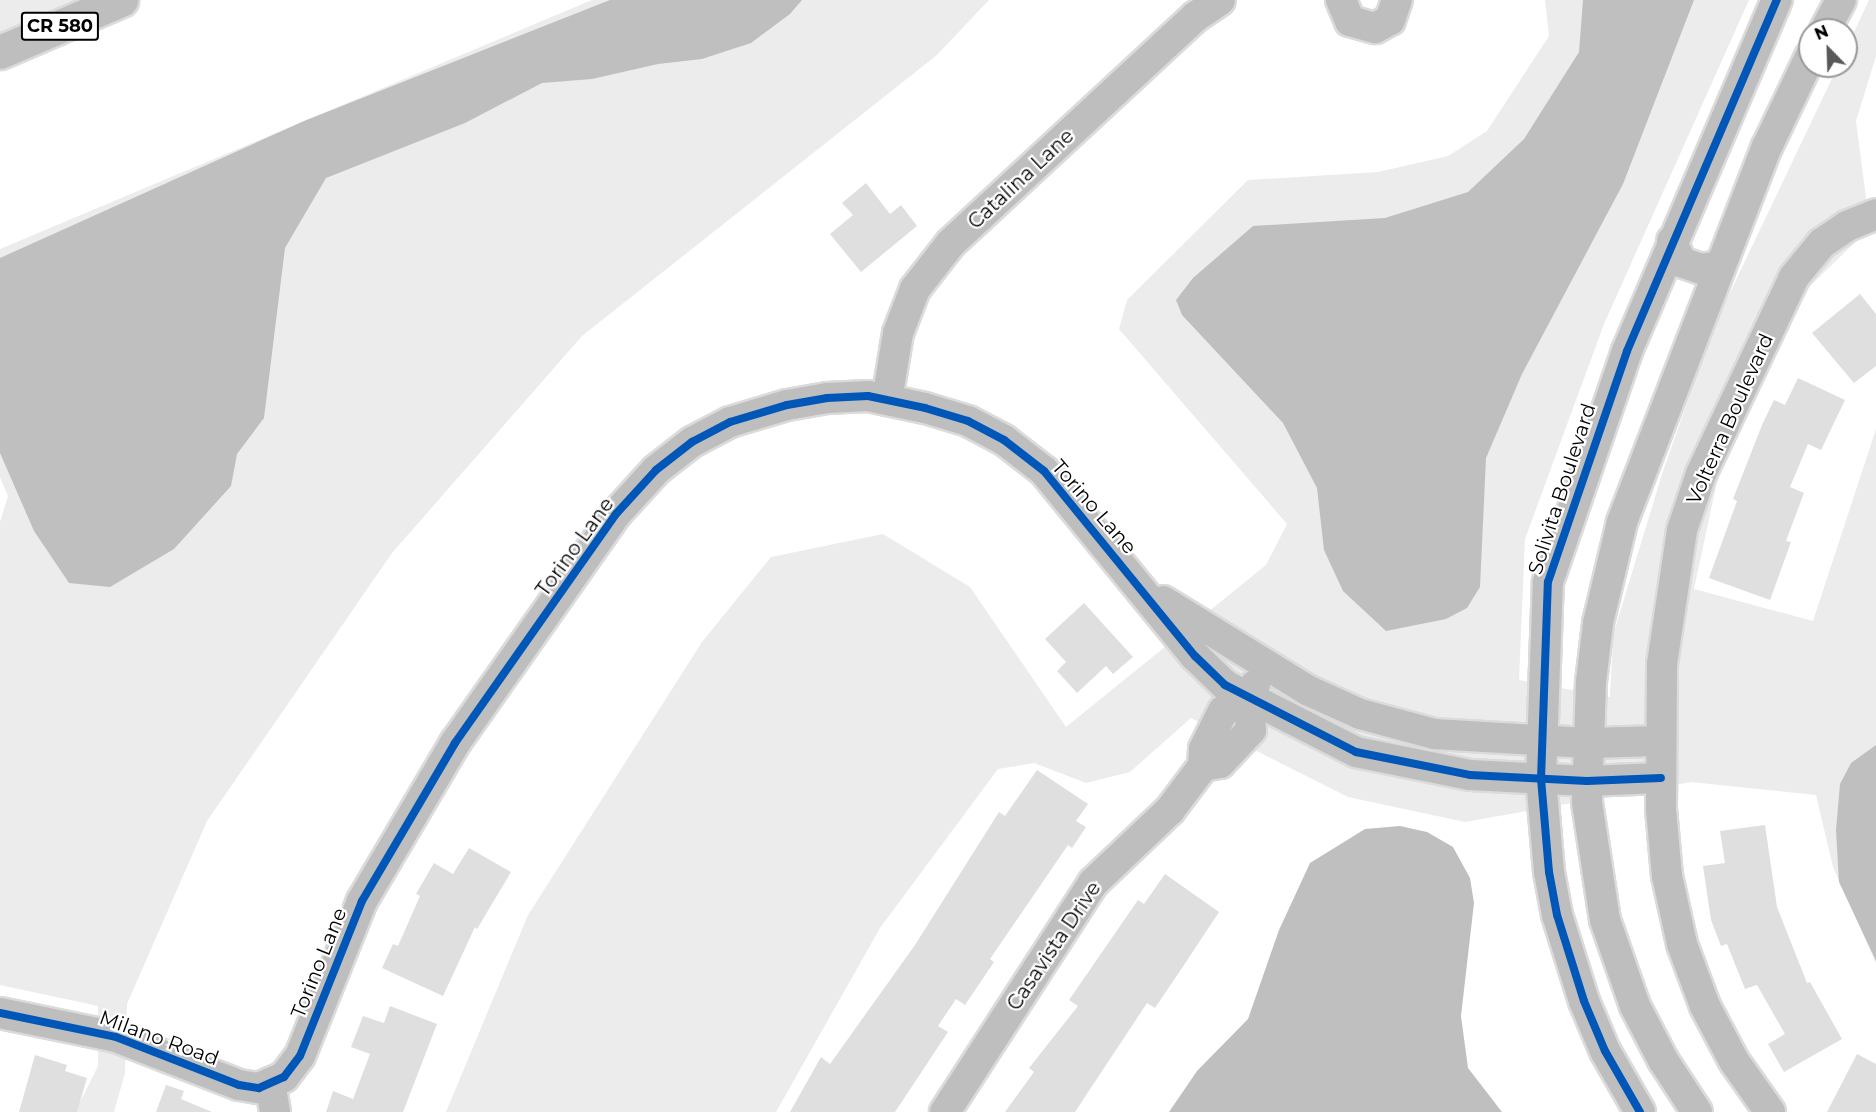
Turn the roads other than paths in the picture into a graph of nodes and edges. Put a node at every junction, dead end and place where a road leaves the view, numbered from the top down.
1 (121, 0) edge
2 (1220, 0) edge
3 (1341, 0) edge
4 (1397, 0) edge
5 (1777, 0) edge
6 (1841, 0) edge
7 (1831, 18) edge
8 (0, 52) edge
9 (1800, 78) edge
10 (1876, 214) edge
11 (1672, 240) junction
12 (1720, 266) junction
13 (887, 400) junction
14 (1143, 588) junction
15 (1264, 665) junction
16 (1249, 698) junction
17 (1661, 741) junction
18 (1541, 742) junction
19 (1587, 743) junction
20 (1661, 778) junction
21 (1541, 779) junction
22 (1587, 782) junction
23 (0, 1012) edge
24 (270, 1083) junction
25 (275, 1112) edge
26 (945, 1112) edge
27 (1640, 1112) edge
28 (1697, 1112) edge
29 (1770, 1112) edge

1 - 8 main road, CR 580
2 - 13 street, Catalina Lane
3 - 4 street
5 - 11 street, Solivita Boulevard
6 - 7 street
9 - 12 street
10 - 17 street, Volterra Boulevard
11 - 12 street
11 - 18 street, Solivita Boulevard
12 - 19 street
13 - 14 street, Torino Lane
13 - 24 street, Torino Lane
14 - 15 street, Torino Lane
14 - 16 street, Torino Lane
15 - 16 street
15 - 18 street, Torino Lane
16 - 21 street, Torino Lane
16 - 26 street, Casavista Drive
17 - 19 street, Torino Lane
17 - 20 street, Volterra Boulevard
18 - 19 street, Torino Lane
18 - 21 street, Solivita Boulevard
19 - 22 street
20 - 22 street, Torino Lane
20 - 29 street, Volterra Boulevard
21 - 22 street, Torino Lane
21 - 27 street, Solivita Boulevard
22 - 28 street
23 - 24 street, Milano Road
24 - 25 street

